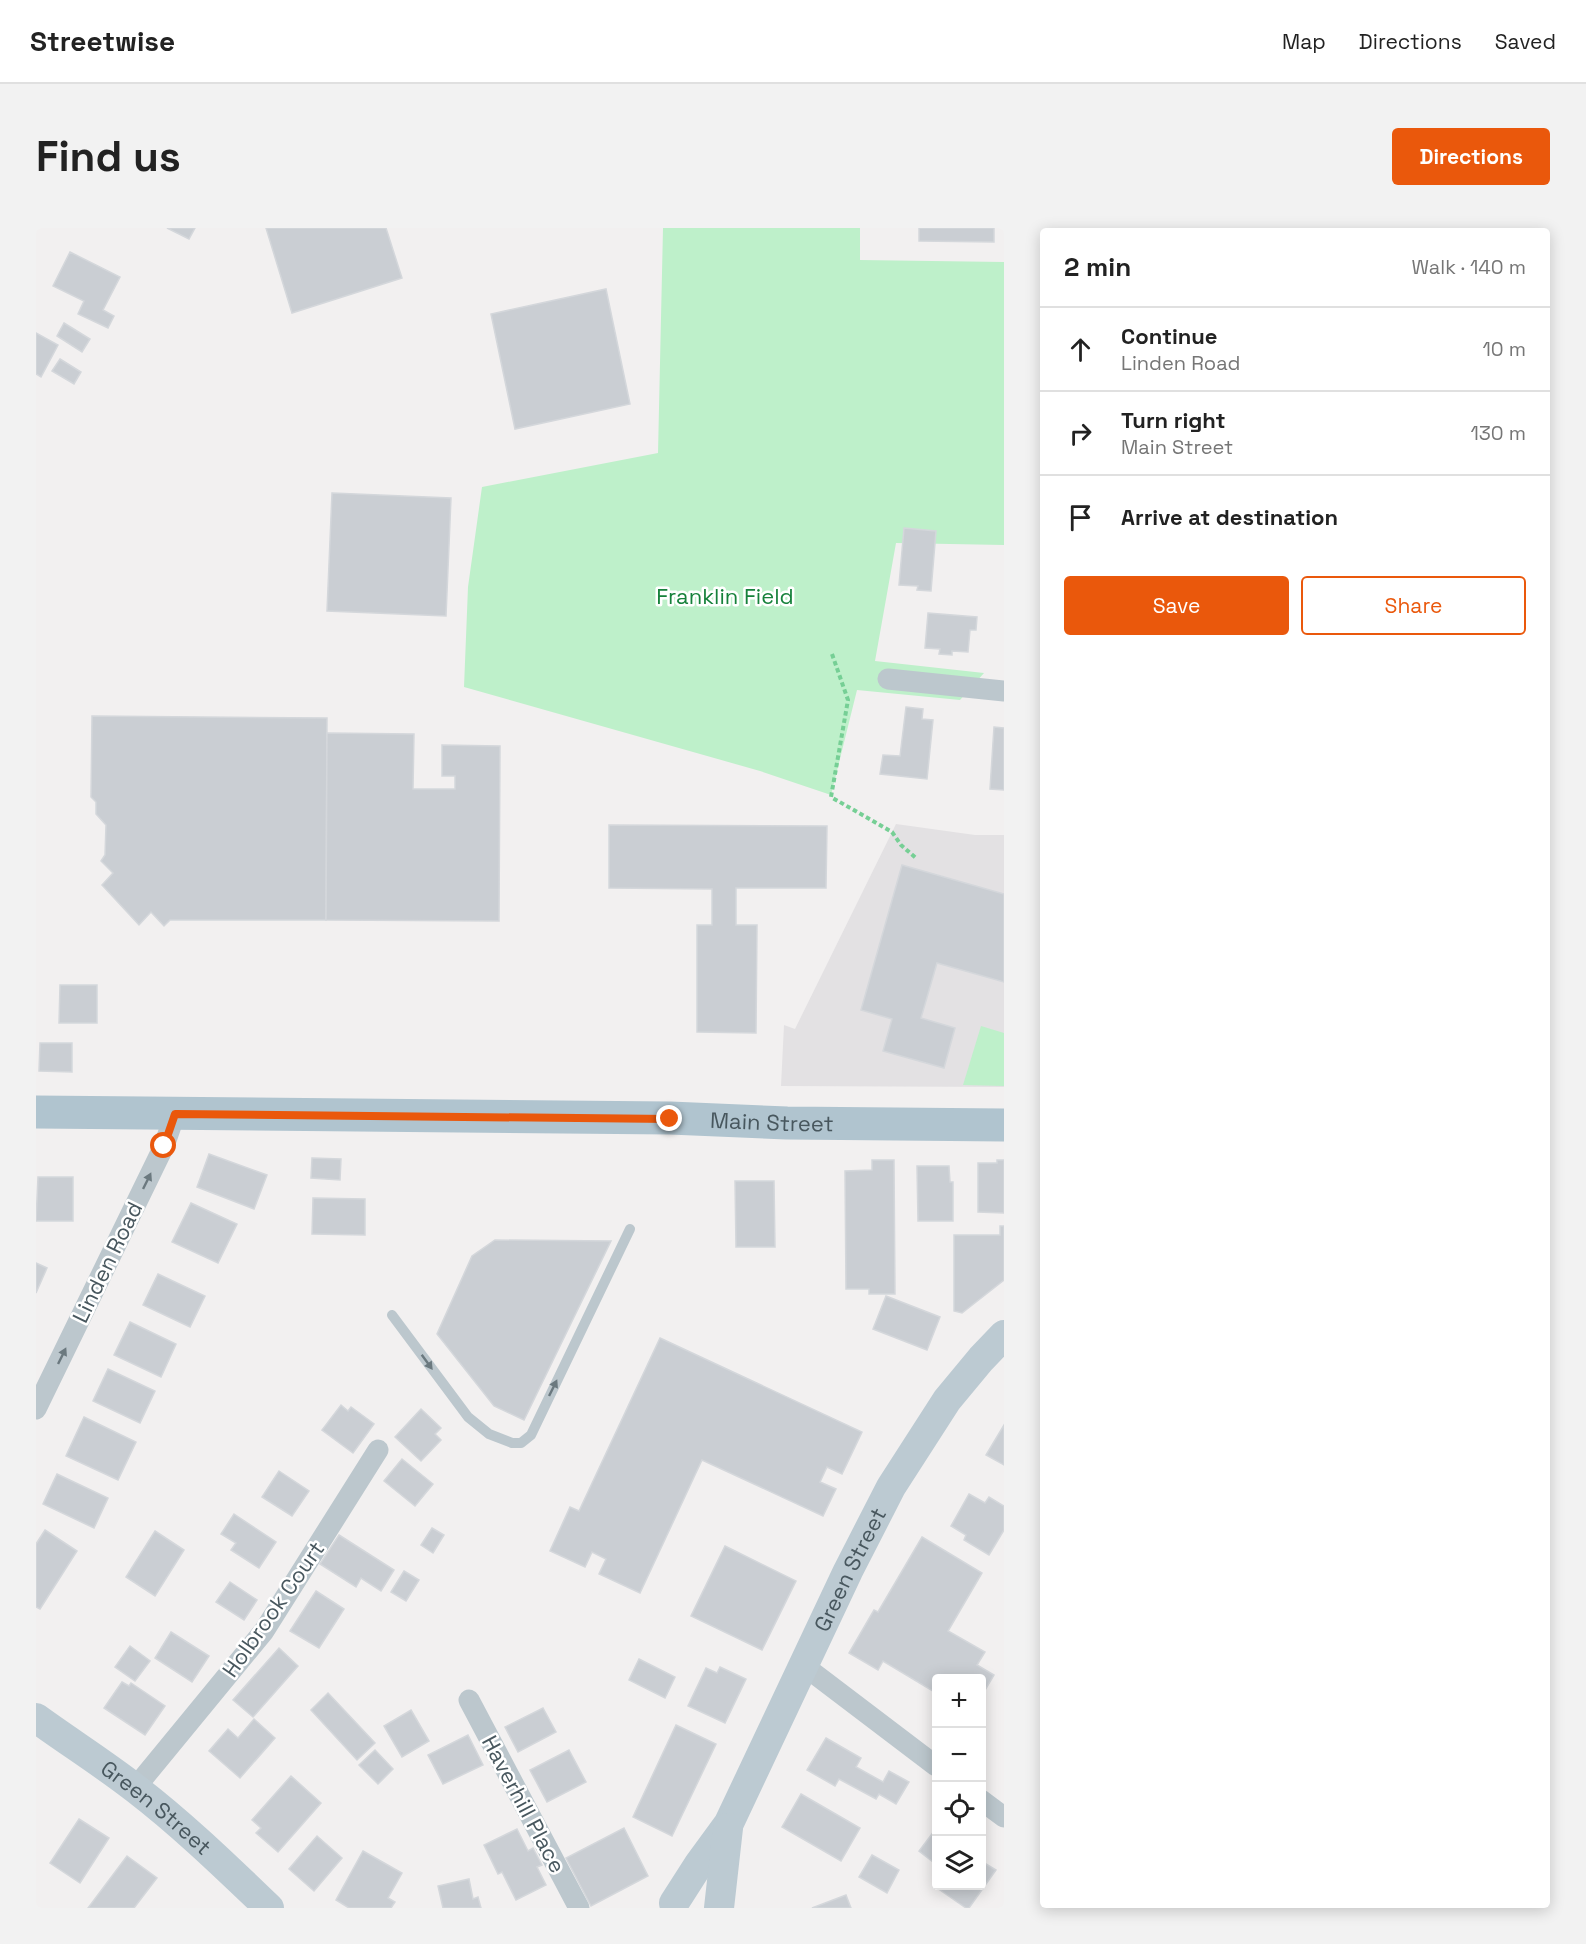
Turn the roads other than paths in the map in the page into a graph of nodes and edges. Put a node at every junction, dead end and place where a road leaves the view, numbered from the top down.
1 (888, 679) dead end
2 (1004, 691) edge
3 (36, 1112) edge
4 (175, 1114) junction
5 (1004, 1125) edge
6 (630, 1229) dead end
7 (392, 1315) dead end
8 (1004, 1335) edge
9 (36, 1409) edge
10 (378, 1450) dead end
11 (803, 1665) junction
12 (469, 1700) dead end
13 (36, 1718) edge
14 (932, 1763) edge
15 (135, 1788) junction
16 (986, 1804) edge
17 (1004, 1817) edge
18 (729, 1823) junction
19 (668, 1905) edge
20 (269, 1908) edge
21 (579, 1908) edge
22 (707, 1908) edge
23 (720, 1908) edge

1 - 2 street
3 - 4 main road, Main Street
4 - 5 main road, Main Street
9 -> 4 street, Linden Road
7 -> 6 lane
8 - 11 street, Green Street
10 - 15 street, Holbrook Court
11 - 14 street
11 - 18 street, Green Street
12 - 21 street, Haverhill Place
13 - 15 street, Green Street
15 - 20 street, Green Street
16 - 17 street
18 - 19 street, Green Street
18 - 23 street, Green Street
19 - 22 street

